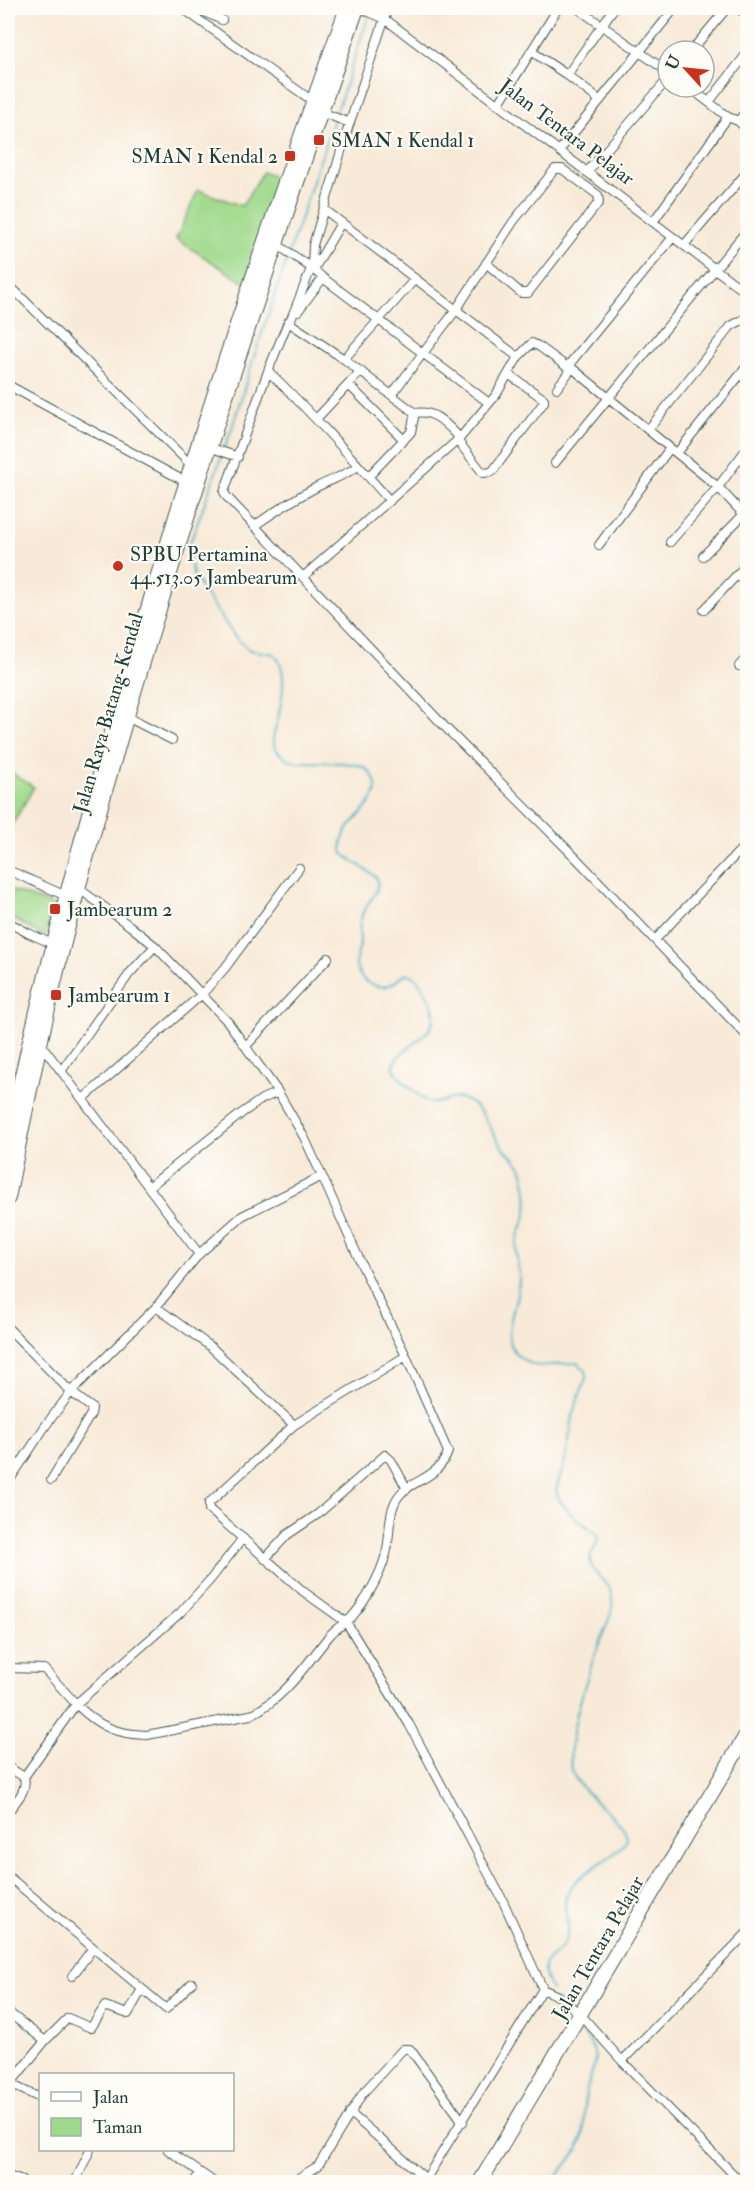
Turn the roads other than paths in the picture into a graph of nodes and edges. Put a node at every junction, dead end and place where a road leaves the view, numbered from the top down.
1 (182, 8) edge
2 (196, 8) edge
3 (347, 8) edge
4 (361, 8) edge
5 (388, 8) edge
6 (558, 8) edge
7 (577, 8) edge
8 (614, 8) edge
9 (675, 8) edge
10 (727, 8) edge
11 (737, 8) edge
12 (747, 15) edge
13 (383, 18) junction
14 (222, 20) dead end
15 (601, 26) junction
16 (701, 39) edge
17 (531, 51) junction
18 (639, 51) junction
19 (747, 52) edge
20 (656, 63) edge
21 (567, 75) junction
22 (656, 94) edge
23 (705, 99) edge
24 (599, 100) junction
25 (709, 102) junction
26 (498, 105) junction
27 (322, 109) junction
28 (747, 110) edge
29 (728, 117) junction
30 (738, 121) junction
31 (348, 122) junction
32 (747, 130) edge
33 (559, 151) junction
34 (747, 171) edge
35 (587, 172) junction
36 (325, 210) junction
37 (653, 222) junction
38 (341, 223) junction
39 (747, 229) edge
40 (673, 237) junction
41 (275, 243) junction
42 (684, 245) junction
43 (486, 263) junction
44 (313, 268) junction
45 (716, 269) junction
46 (322, 278) junction
47 (416, 279) junction
48 (8, 284) edge
49 (747, 294) edge
50 (456, 310) junction
51 (747, 317) edge
52 (290, 320) junction
53 (378, 320) junction
54 (424, 354) junction
55 (518, 357) junction
56 (344, 359) junction
57 (747, 365) edge
58 (570, 367) junction
59 (267, 371) junction
60 (361, 371) junction
61 (508, 374) junction
62 (8, 385) edge
63 (349, 385) junction
64 (557, 388) dead end
65 (392, 394) junction
66 (609, 397) junction
67 (489, 403) junction
68 (415, 413) junction
69 (317, 418) junction
70 (648, 430) junction
71 (458, 439) junction
72 (404, 440) junction
73 (747, 447) edge
74 (214, 449) junction
75 (673, 450) junction
76 (236, 456) junction
77 (555, 464) dead end
78 (191, 465) junction
79 (358, 466) junction
80 (369, 476) junction
81 (186, 482) junction
82 (718, 487) junction
83 (390, 501) junction
84 (745, 517) edge
85 (254, 526) junction
86 (670, 542) dead end
87 (600, 546) dead end
88 (703, 556) dead end
89 (747, 563) edge
90 (303, 577) junction
91 (704, 610) dead end
92 (747, 656) edge
93 (739, 666) dead end
94 (127, 717) junction
95 (172, 740) dead end
96 (747, 842) edge
97 (299, 868) dead end
98 (8, 870) edge
99 (78, 888) junction
100 (66, 896) junction
101 (8, 922) edge
102 (655, 940) junction
103 (53, 944) junction
104 (155, 946) junction
105 (328, 958) dead end
106 (202, 994) junction
107 (747, 1037) edge
108 (40, 1043) junction
109 (246, 1046) junction
110 (62, 1070) junction
111 (278, 1092) junction
112 (83, 1099) junction
113 (8, 1140) edge
114 (11, 1167) edge
115 (322, 1176) junction
116 (149, 1187) junction
117 (8, 1198) edge
118 (200, 1254) junction
119 (156, 1307) junction
120 (8, 1328) edge
121 (406, 1356) junction
122 (71, 1392) junction
123 (294, 1425) junction
124 (8, 1478) edge
125 (51, 1480) dead end
126 (407, 1489) junction
127 (243, 1538) junction
128 (265, 1559) junction
129 (346, 1622) junction
130 (8, 1668) edge
131 (76, 1704) junction
132 (747, 1732) edge
133 (8, 1767) edge
134 (24, 1777) junction
135 (8, 1812) edge
136 (8, 1876) edge
137 (747, 1932) edge
138 (93, 1948) junction
139 (72, 1976) dead end
140 (192, 1983) dead end
141 (142, 1989) junction
142 (545, 1990) junction
143 (8, 2012) edge
144 (580, 2017) junction
145 (45, 2041) junction
146 (622, 2061) junction
147 (9, 2084) edge
148 (39, 2098) edge
149 (350, 2113) junction
150 (463, 2122) junction
151 (90, 2151) edge
152 (169, 2151) edge
153 (200, 2173) junction
154 (8, 2176) edge
155 (425, 2181) edge
156 (25, 2182) edge
157 (75, 2182) edge
158 (195, 2182) edge
159 (214, 2182) edge
160 (292, 2182) edge
161 (480, 2182) edge
162 (741, 2182) edge

1 - 27 street
2 - 14 street
3 - 27 highway, Jalan Raya Batang-Kendal
4 - 13 street, Jalan Tentara Pelajar
4 - 27 highway, Jalan Raya Batang-Kendal
5 - 13 street
6 - 17 street
7 - 15 street
8 - 15 street
9 - 18 street
10 - 16 street
11 - 12 street
13 - 26 street, Jalan Tentara Pelajar
13 - 31 street
15 - 18 street
15 - 21 street
17 - 21 street
17 - 26 street
18 - 20 street
18 - 24 street
19 - 25 street
21 - 24 street
22 - 35 street
23 - 25 street
24 - 33 street
25 - 29 street
26 - 33 street, Jalan Tentara Pelajar
27 - 31 street
27 - 41 highway, Jalan Raya Batang-Kendal
27 - 78 highway, Jalan Raya Batang-Kendal
28 - 30 street
29 - 30 street
29 - 37 street
30 - 32 street
31 - 36 street
33 - 35 street, Jalan Tentara Pelajar
34 - 42 street
35 - 37 street, Jalan Tentara Pelajar
36 - 38 street
36 - 44 street
37 - 40 street, Jalan Tentara Pelajar
38 - 44 street
38 - 47 street
39 - 45 street
40 - 42 street, Jalan Tentara Pelajar
40 - 58 street
41 - 44 street
41 - 74 highway, Jalan Raya Batang-Kendal
42 - 45 street, Jalan Tentara Pelajar
43 - 43 street
43 - 50 street
44 - 46 street
44 - 52 street
45 - 49 street, Jalan Tentara Pelajar
45 - 66 street
46 - 52 street
46 - 53 street
47 - 50 street
47 - 53 street
48 - 78 street
50 - 54 street
50 - 55 street
51 - 70 street
52 - 56 street
52 - 59 street
53 - 54 street
53 - 56 street
54 - 65 street
54 - 67 street
55 - 58 street
55 - 61 street
56 - 60 street
57 - 75 street
58 - 64 street
58 - 66 street
59 - 69 street
59 - 76 street
60 - 63 street
60 - 65 street
61 - 67 street
61 - 71 street
62 - 81 street
63 - 69 street
63 - 72 street
65 - 68 street
66 - 70 street
66 - 77 street
67 - 71 street
68 - 71 street
68 - 72 street
69 - 79 street
70 - 75 street
71 - 83 street
72 - 80 street
73 - 82 street
74 - 76 street
74 - 94 highway, Jalan Raya Batang-Kendal
75 - 82 street
75 - 87 street
76 - 85 street
78 - 81 highway, Jalan Raya Batang-Kendal
79 - 80 street
79 - 85 street
80 - 83 street
81 - 100 highway, Jalan Raya Batang-Kendal
82 - 84 street
82 - 86 street
83 - 90 street
84 - 88 street
85 - 90 street
89 - 91 street
90 - 102 street
92 - 93 street
94 - 95 street
94 - 99 highway, Jalan Raya Batang-Kendal
96 - 102 street
97 - 106 street
98 - 100 street
99 - 104 street
99 - 108 highway, Jalan Raya Batang-Kendal
100 - 103 highway, Jalan Raya Batang-Kendal
101 - 103 street
102 - 107 street
103 - 113 highway, Jalan Raya Batang-Kendal
104 - 106 street
104 - 110 street
105 - 109 street
106 - 109 street
106 - 112 street
108 - 110 street
108 - 114 highway, Jalan Raya Batang-Kendal
109 - 111 street
110 - 112 street
111 - 115 street
111 - 116 street
112 - 116 street
114 - 117 highway, Jalan Raya Batang-Kendal
115 - 118 street
115 - 121 street
116 - 118 street
118 - 119 street
119 - 122 street
119 - 123 street
120 - 122 street
121 - 123 street
121 - 126 street
122 - 124 street
122 - 125 street
123 - 127 street
126 - 128 street
126 - 129 street
127 - 128 street
127 - 131 street
128 - 129 street
129 - 131 street
129 - 142 street
130 - 131 street
131 - 134 street
132 - 144 highway, Jalan Tentara Pelajar
133 - 134 street
134 - 135 street
136 - 138 street
137 - 146 street
138 - 139 street
138 - 141 street
140 - 141 street
141 - 145 street
142 - 144 street
142 - 150 street
143 - 145 street
144 - 146 street
144 - 161 highway, Jalan Tentara Pelajar
145 - 147 street
146 - 162 street
147 - 148 street
149 - 150 street
149 - 155 street
149 - 160 street
150 - 155 street
151 - 157 street
152 - 153 street
153 - 158 street
153 - 159 street
154 - 156 street

